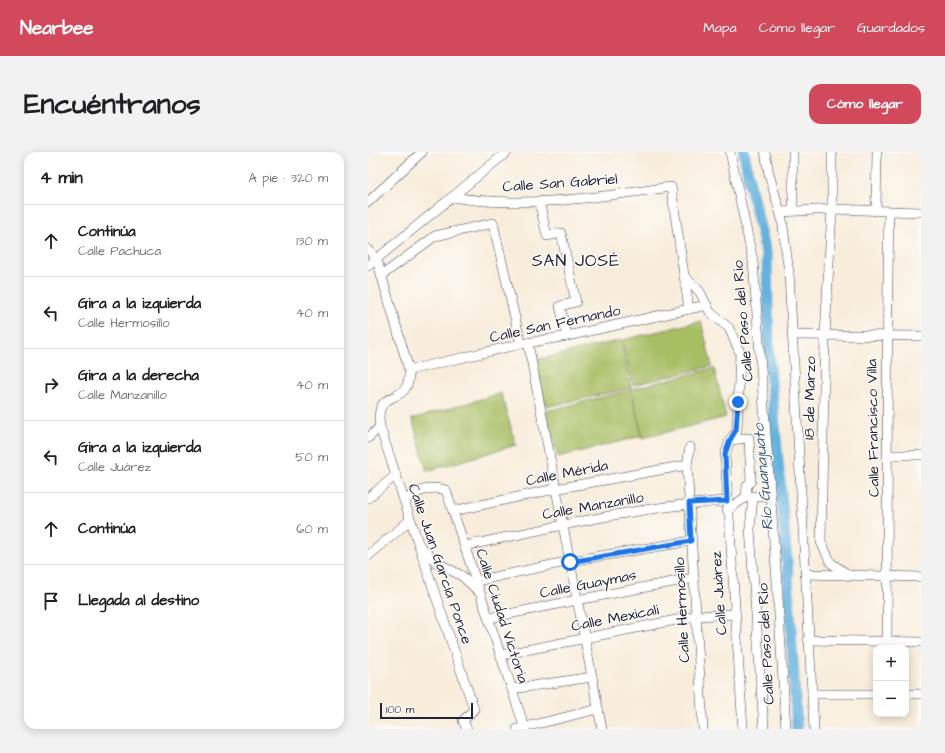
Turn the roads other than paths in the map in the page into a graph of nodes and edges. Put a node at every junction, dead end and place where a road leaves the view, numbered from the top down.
1 (422, 152) edge
2 (507, 152) edge
3 (730, 152) edge
4 (766, 152) edge
5 (793, 152) edge
6 (832, 152) edge
7 (877, 152) edge
8 (452, 198) junction
9 (539, 201) junction
10 (368, 202) edge
11 (832, 209) junction
12 (793, 210) junction
13 (876, 211) junction
14 (781, 212) junction
15 (889, 212) junction
16 (921, 212) edge
17 (368, 248) edge
18 (377, 260) junction
19 (368, 266) edge
20 (381, 276) junction
21 (684, 276) junction
22 (707, 305) junction
23 (689, 309) junction
24 (793, 335) junction
25 (825, 335) junction
26 (567, 336) junction
27 (886, 336) junction
28 (921, 336) edge
29 (525, 343) junction
30 (409, 370) junction
31 (380, 427) junction
32 (368, 438) edge
33 (730, 440) junction
34 (690, 447) dead end
35 (888, 455) junction
36 (921, 455) edge
37 (687, 465) junction
38 (396, 475) junction
39 (555, 489) junction
40 (770, 495) junction
41 (749, 497) junction
42 (368, 498) edge
43 (404, 501) junction
44 (689, 503) junction
45 (727, 505) junction
46 (453, 511) junction
47 (410, 520) junction
48 (563, 525) junction
49 (691, 541) junction
50 (418, 544) junction
51 (465, 546) junction
52 (368, 556) edge
53 (570, 562) junction
54 (805, 574) junction
55 (850, 576) junction
56 (888, 576) junction
57 (921, 576) edge
58 (694, 578) junction
59 (476, 581) junction
60 (482, 595) junction
61 (577, 600) junction
62 (735, 614) junction
63 (696, 616) junction
64 (489, 618) junction
65 (585, 638) junction
66 (808, 640) junction
67 (921, 642) edge
68 (887, 643) junction
69 (501, 655) junction
70 (592, 676) junction
71 (512, 689) junction
72 (812, 694) junction
73 (873, 694) edge
74 (909, 694) edge
75 (921, 694) edge
76 (598, 709) junction
77 (522, 728) edge
78 (467, 729) edge
79 (602, 729) edge
80 (703, 729) edge
81 (743, 729) edge
82 (764, 729) edge
83 (786, 729) edge
84 (814, 729) edge

1 - 10 street
2 - 8 street
3 - 40 street, Calle Paso del Río
4 - 14 street
5 - 12 street
6 - 11 street, 18 de Marzo
7 - 13 street
8 - 9 street, Calle San Gabriel
8 - 18 street
9 - 21 street, Calle San Gabriel
9 - 26 street
11 - 12 street
11 - 13 street
11 - 25 street, 18 de Marzo
12 - 14 street
13 - 15 street
14 - 24 street
15 - 16 street
15 - 27 street, Calle Francisco Villa
17 - 18 street
18 - 19 street
18 - 20 street
20 - 29 street
20 - 30 street
21 - 22 street
21 - 23 street
22 - 23 street, Calle San Fernando
22 - 33 street
23 - 26 street, Calle San Fernando
24 - 25 street
24 - 54 street
25 - 27 street
25 - 55 street, 18 de Marzo
26 - 29 street, Calle San Fernando
27 - 28 street
27 - 35 street, Calle Francisco Villa
29 - 30 street, Calle San Fernando
29 - 39 street
30 - 31 street, Calle Juan García Ponce
31 - 32 street
31 - 38 street, Calle Juan García Ponce
33 - 41 street
33 - 45 street, Calle Juárez
34 - 37 street, Calle Hermosillo
35 - 36 street
35 - 56 street, Calle Francisco Villa
37 - 39 street, Calle Mérida
37 - 44 street, Calle Hermosillo
38 - 42 street
38 - 43 street, Calle Juan García Ponce
39 - 46 street, Calle Mérida
39 - 48 street
40 - 41 street
40 - 83 street, Calle Paso del Río
41 - 45 street
41 - 82 street
43 - 46 street, Calle Ciudad Victoria
43 - 47 street, Calle Juan García Ponce
44 - 45 street, Calle Manzanillo
44 - 48 street, Calle Manzanillo
44 - 49 street, Calle Hermosillo
45 - 62 street, Calle Juárez
46 - 51 street, Calle Ciudad Victoria
47 - 50 street, Calle Juan García Ponce
47 - 52 street
48 - 51 street, Calle Manzanillo
48 - 53 street
49 - 53 street
49 - 58 street, Calle Hermosillo
50 - 60 street
50 - 78 street, Calle Juan García Ponce
51 - 59 street, Calle Ciudad Victoria
53 - 59 street
53 - 61 street
54 - 55 street
54 - 66 street
55 - 56 street
56 - 57 street
56 - 68 street, Calle Francisco Villa
58 - 61 street, Calle Guaymas
58 - 63 street, Calle Hermosillo
59 - 60 street, Calle Ciudad Victoria
60 - 64 street, Calle Ciudad Victoria
61 - 64 street, Calle Guaymas
61 - 65 street
62 - 63 street, Calle Mexicali
62 - 81 street, Calle Juárez
63 - 65 street, Calle Mexicali
63 - 80 street, Calle Hermosillo
64 - 69 street, Calle Ciudad Victoria
65 - 69 street, Calle Mexicali
65 - 70 street
66 - 68 street
66 - 72 street
67 - 68 street
69 - 71 street, Calle Ciudad Victoria
70 - 71 street
70 - 76 street
71 - 77 street, Calle Ciudad Victoria
72 - 73 street
72 - 84 street
74 - 75 street
76 - 77 street
76 - 79 street

